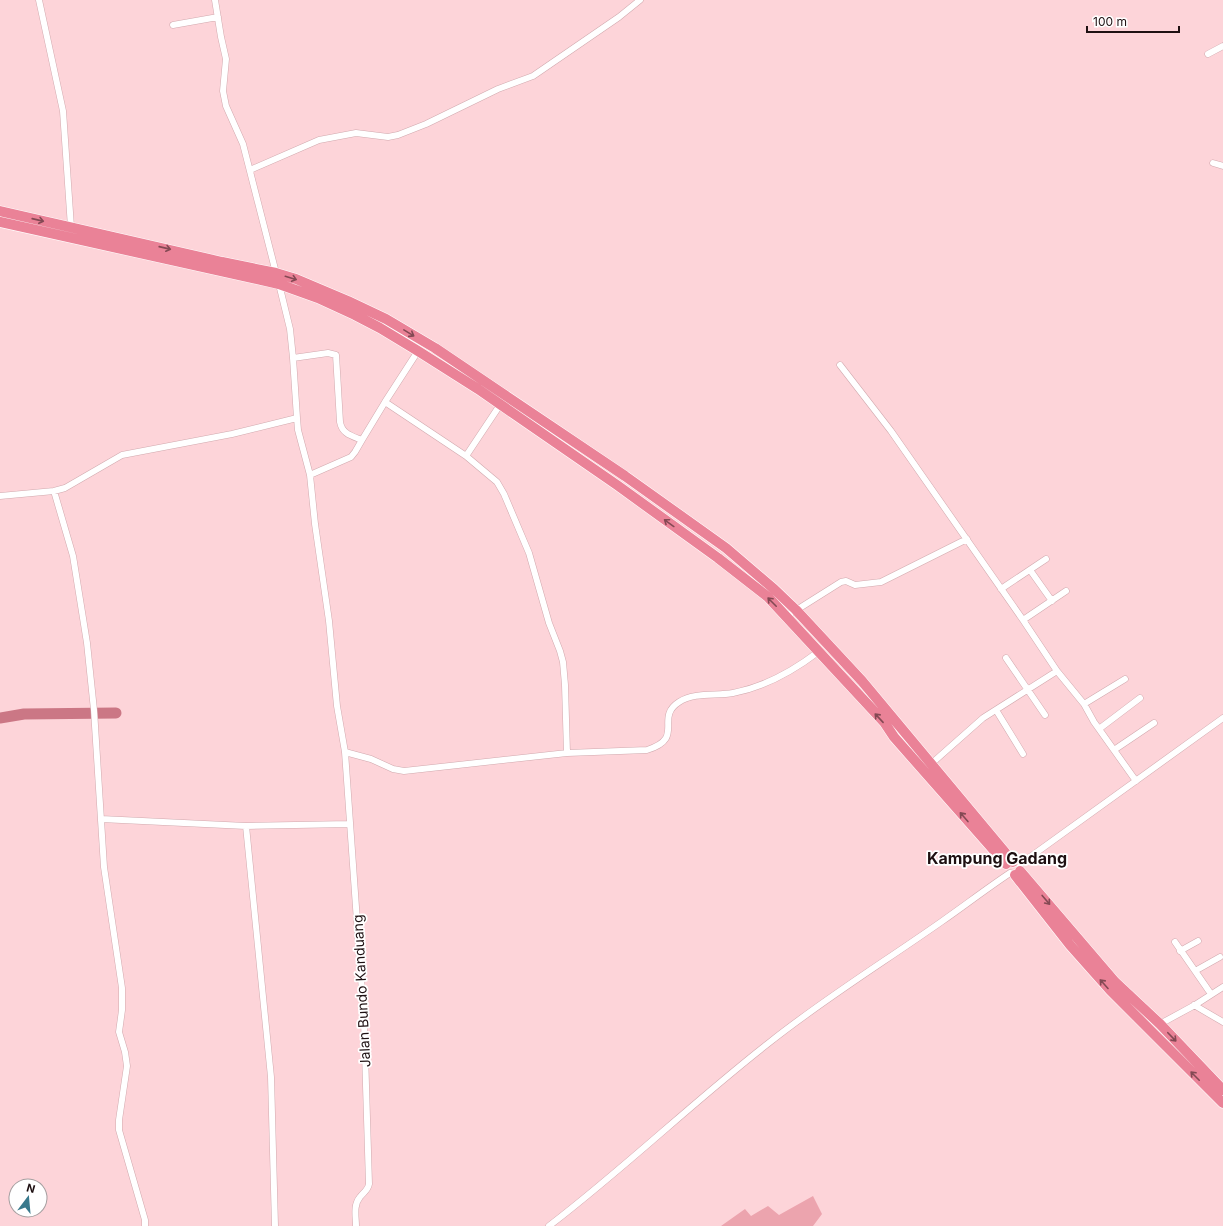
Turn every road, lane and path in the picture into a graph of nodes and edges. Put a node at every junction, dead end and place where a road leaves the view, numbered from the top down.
1 (39, 0) edge
2 (215, 0) edge
3 (640, 0) edge
4 (218, 17) junction
5 (173, 25) dead end
6 (1223, 46) edge
7 (1208, 54) dead end
8 (1214, 163) dead end
9 (1223, 166) edge
10 (250, 170) junction
11 (0, 211) edge
12 (0, 222) edge
13 (71, 227) junction
14 (122, 244) junction
15 (276, 273) junction
16 (279, 284) junction
17 (383, 324) junction
18 (418, 351) junction
19 (293, 358) junction
20 (840, 365) dead end
21 (385, 402) junction
22 (500, 405) junction
23 (297, 418) junction
24 (362, 440) junction
25 (466, 456) junction
26 (310, 474) junction
27 (624, 476) junction
28 (617, 486) junction
29 (54, 491) junction
30 (0, 496) edge
31 (966, 539) junction
32 (1046, 559) dead end
33 (1030, 570) junction
34 (1001, 589) junction
35 (1066, 591) dead end
36 (1052, 601) junction
37 (796, 610) junction
38 (787, 616) junction
39 (1023, 620) junction
40 (818, 652) junction
41 (1006, 658) dead end
42 (1057, 671) junction
43 (1124, 679) dead end
44 (1028, 689) junction
45 (1140, 698) dead end
46 (1084, 704) junction
47 (996, 710) junction
48 (1044, 715) dead end
49 (1223, 718) edge
50 (1154, 723) dead end
51 (1099, 729) junction
52 (1114, 750) junction
53 (345, 752) junction
54 (567, 753) junction
55 (1023, 754) dead end
56 (931, 764) junction
57 (1136, 781) junction
58 (101, 819) junction
59 (350, 824) junction
60 (246, 826) junction
61 (1014, 869) junction
62 (1198, 941) dead end
63 (1175, 942) dead end
64 (1180, 951) junction
65 (1220, 957) dead end
66 (1195, 971) junction
67 (1222, 989) edge
68 (1211, 994) junction
69 (1194, 1005) junction
70 (1136, 1009) junction
71 (1223, 1022) edge
72 (1160, 1024) junction
73 (1223, 1090) edge
74 (1223, 1103) edge
75 (146, 1226) edge
76 (275, 1226) edge
77 (356, 1226) edge
78 (549, 1226) edge

1 - 13 street
2 - 4 street
3 - 10 street
4 - 5 street
4 - 10 street
6 - 7 street
8 - 9 street
10 - 15 street
11 -> 13 highway
12 - 14 highway
13 - 14 highway
14 -> 15 highway
14 - 16 highway
15 -> 17 highway
16 - 17 highway
16 - 19 street, Jalan Bundo Kanduang
17 - 18 highway
17 -> 27 highway
18 - 21 street
18 - 22 highway
19 - 23 street, Jalan Bundo Kanduang
19 - 24 street
20 - 31 street
21 - 24 street
21 - 25 street
22 - 25 street
22 - 28 highway
23 - 26 street, Jalan Bundo Kanduang
23 - 29 street
24 - 26 street
25 - 54 street
26 - 53 street, Jalan Bundo Kanduang
27 - 28 highway
27 - 37 highway
38 -> 28 highway
29 - 30 street
29 - 58 street
31 - 34 street
31 - 37 street
32 - 33 street
33 - 34 street
33 - 36 street
34 - 39 street
35 - 36 street
36 - 39 street
37 - 38 street
37 - 56 highway
38 - 40 highway
39 - 42 street
40 - 54 street
61 -> 40 highway
41 - 44 street
42 - 44 street
42 - 46 street
43 - 46 street
44 - 47 street
44 - 48 street
45 - 51 street
46 - 51 street
47 - 55 street
47 - 56 street
49 - 57 street
50 - 52 street
51 - 52 street
52 - 57 street
53 - 54 street
53 - 59 street, Jalan Bundo Kanduang
56 - 61 highway
57 - 61 street
58 - 60 street
58 - 75 street
59 - 60 street
59 - 77 street, Jalan Bundo Kanduang
60 - 76 street
61 - 70 highway
61 - 78 street
62 - 64 street
63 - 64 street
64 - 66 street
65 - 66 street
66 - 68 street
67 - 68 street
68 - 69 street
69 - 71 street
69 - 72 street
70 - 72 highway
74 -> 70 highway
72 -> 73 highway

